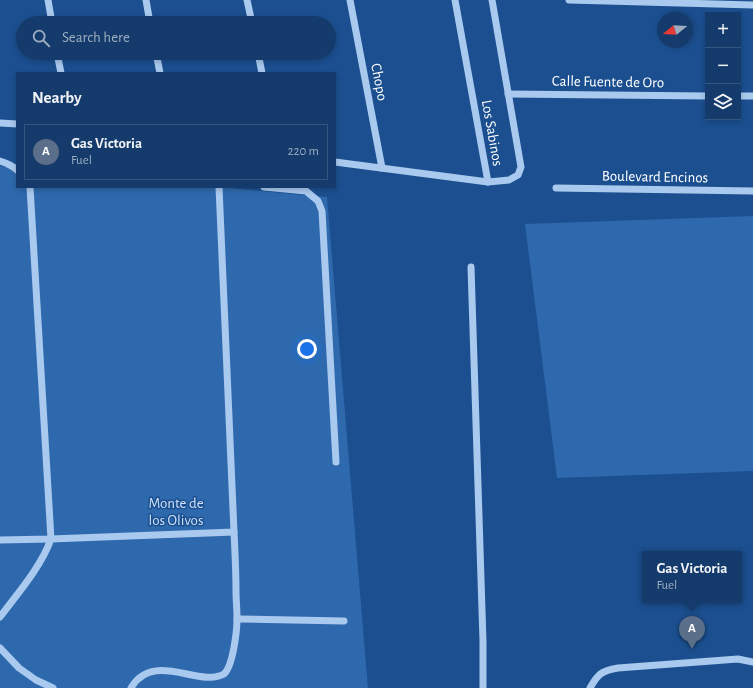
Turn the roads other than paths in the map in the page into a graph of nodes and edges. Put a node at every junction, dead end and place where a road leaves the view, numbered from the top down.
1 (48, 0) edge
2 (146, 0) edge
3 (247, 0) edge
4 (350, 0) edge
5 (455, 0) edge
6 (492, 0) edge
7 (569, 0) edge
8 (753, 5) edge
9 (51, 16) edge
10 (149, 16) edge
11 (250, 16) edge
12 (58, 60) edge
13 (157, 60) edge
14 (259, 60) edge
15 (61, 72) edge
16 (160, 72) edge
17 (262, 72) edge
18 (508, 94) junction
19 (705, 96) edge
20 (741, 96) edge
21 (753, 96) edge
22 (0, 122) edge
23 (16, 124) edge
24 (0, 161) edge
25 (336, 162) edge
26 (382, 168) junction
27 (16, 169) edge
28 (488, 182) junction
29 (30, 188) edge
30 (219, 188) edge
31 (274, 188) edge
32 (556, 188) dead end
33 (753, 191) edge
34 (471, 267) dead end
35 (336, 462) dead end
36 (234, 532) junction
37 (51, 539) junction
38 (0, 540) edge
39 (0, 617) edge
40 (237, 618) junction
41 (344, 621) dead end
42 (0, 648) edge
43 (753, 662) edge
44 (53, 688) edge
45 (131, 688) edge
46 (483, 688) edge
47 (590, 688) edge

1 - 9 street
2 - 10 street
3 - 11 street
4 - 26 street, Chopo
5 - 28 street, Los Sabinos
6 - 18 street, Los Sabinos
7 - 8 street
12 - 15 street
13 - 16 street
14 - 17 street
18 - 19 street, Calle Fuente de Oro
18 - 28 street, Los Sabinos
20 - 21 street
22 - 23 street
24 - 27 street
25 - 26 street
26 - 28 street
29 - 37 street
30 - 36 street
31 - 35 street
32 - 33 street, Boulevard Encinos
34 - 46 street
36 - 37 street
36 - 40 street
37 - 38 street
37 - 39 street
40 - 41 street
40 - 45 street
42 - 44 street
43 - 47 street

